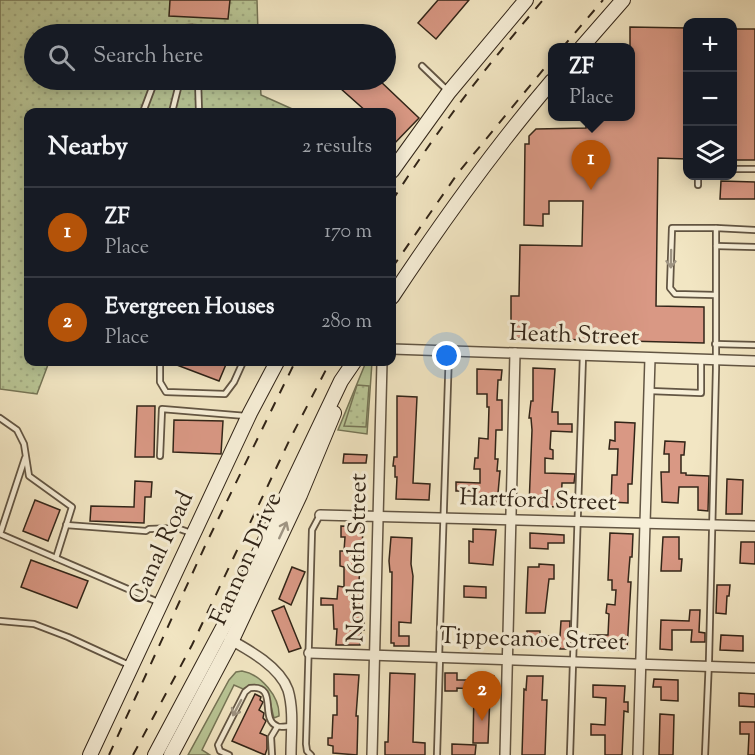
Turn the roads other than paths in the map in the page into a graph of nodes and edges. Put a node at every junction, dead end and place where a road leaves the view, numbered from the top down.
1 (526, 0) edge
2 (623, 0) edge
3 (585, 43) edge
4 (422, 66) dead end
5 (548, 86) edge
6 (152, 90) edge
7 (178, 90) edge
8 (198, 90) edge
9 (449, 92) junction
10 (145, 108) edge
11 (173, 108) edge
12 (199, 108) edge
13 (396, 165) edge
14 (737, 169) edge
15 (755, 169) edge
16 (698, 180) edge
17 (698, 185) dead end
18 (716, 228) junction
19 (755, 230) edge
20 (716, 246) junction
21 (755, 247) edge
22 (396, 291) edge
23 (715, 295) junction
24 (715, 344) junction
25 (755, 345) edge
26 (396, 350) edge
27 (449, 351) junction
28 (515, 353) junction
29 (583, 355) junction
30 (650, 358) junction
31 (701, 360) junction
32 (716, 360) junction
33 (755, 360) edge
34 (160, 366) edge
35 (241, 366) edge
36 (275, 366) edge
37 (352, 366) edge
38 (382, 366) edge
39 (649, 391) junction
40 (249, 416) junction
41 (0, 418) edge
42 (160, 456) dead end
43 (25, 458) junction
44 (20, 475) junction
45 (30, 476) junction
46 (320, 515) joint
47 (379, 516) junction
48 (444, 518) junction
49 (511, 520) junction
50 (578, 522) junction
51 (645, 524) junction
52 (66, 525) junction
53 (712, 525) junction
54 (755, 526) edge
55 (193, 534) junction
56 (56, 558) junction
57 (161, 603) junction
58 (0, 621) edge
59 (226, 637) junction
60 (309, 653) junction
61 (375, 655) junction
62 (439, 657) junction
63 (507, 659) junction
64 (573, 661) junction
65 (640, 664) junction
66 (709, 666) junction
67 (131, 667) junction
68 (755, 668) edge
69 (291, 726) junction
70 (278, 727) junction
71 (90, 755) edge
72 (155, 755) edge
73 (171, 755) edge
74 (229, 755) edge
75 (272, 755) edge
76 (291, 755) edge
77 (311, 755) edge
78 (372, 755) edge
79 (437, 755) edge
80 (505, 755) edge
81 (570, 755) edge
82 (638, 755) edge
83 (705, 755) edge

1 - 9 street
2 - 3 street
4 - 9 lane
5 - 22 street
6 - 10 lane
7 - 11 lane
8 - 12 lane
9 - 13 street
14 - 15 lane
16 - 17 lane
18 - 19 lane
18 - 20 lane
18 -> 23 lane
20 - 21 lane
20 - 23 lane
23 - 24 lane
24 - 25 lane
24 - 32 lane
26 - 27 street, Heath Street
27 - 28 street, Heath Street
27 - 48 lane
28 - 29 street, Heath Street
28 - 49 street
29 - 30 street, Heath Street
29 - 50 lane
30 - 31 street, Heath Street
30 - 39 street
31 - 32 street, Heath Street
31 - 39 lane
32 - 33 street, Heath Street
32 - 53 lane
34 - 35 lane
36 - 40 street, Canal Road
37 - 59 street, Fannon Drive
38 - 47 street, North 6th Street
39 - 51 street
40 - 42 lane
40 - 55 street, Canal Road
41 - 43 lane
43 - 44 lane
43 - 45 lane
44 - 45 lane
44 - 56 lane
45 - 52 lane
46 - 47 street, Hartford Street
46 - 60 lane
47 - 48 street, Hartford Street
47 - 61 street, North 6th Street
48 - 49 street, Hartford Street
48 - 62 lane
49 - 50 street, Hartford Street
49 - 63 street
50 - 51 street, Hartford Street
50 - 64 lane
51 - 53 street, Hartford Street
51 - 65 street
52 - 55 lane
52 - 56 lane
53 - 54 street, Hartford Street
53 - 66 lane
55 - 57 street, Canal Road
56 - 57 lane
57 - 67 street, Canal Road
58 - 67 lane
59 - 69 street, Fannon Drive
59 - 72 street
59 - 73 street
60 - 61 street, Tippecanoe Street
60 - 77 lane
61 - 62 street, Tippecanoe Street
61 - 78 street, North 6th Street
62 - 63 street, Tippecanoe Street
62 - 79 lane
63 - 64 street, Tippecanoe Street
63 - 80 street
64 - 65 street, Tippecanoe Street
64 - 81 lane
65 - 66 street, Tippecanoe Street
65 - 82 street
66 - 68 street, Tippecanoe Street
66 - 83 lane
67 - 71 street, Canal Road
69 - 70 lane
69 - 76 street, Fannon Drive
70 -> 74 lane
70 - 75 lane

